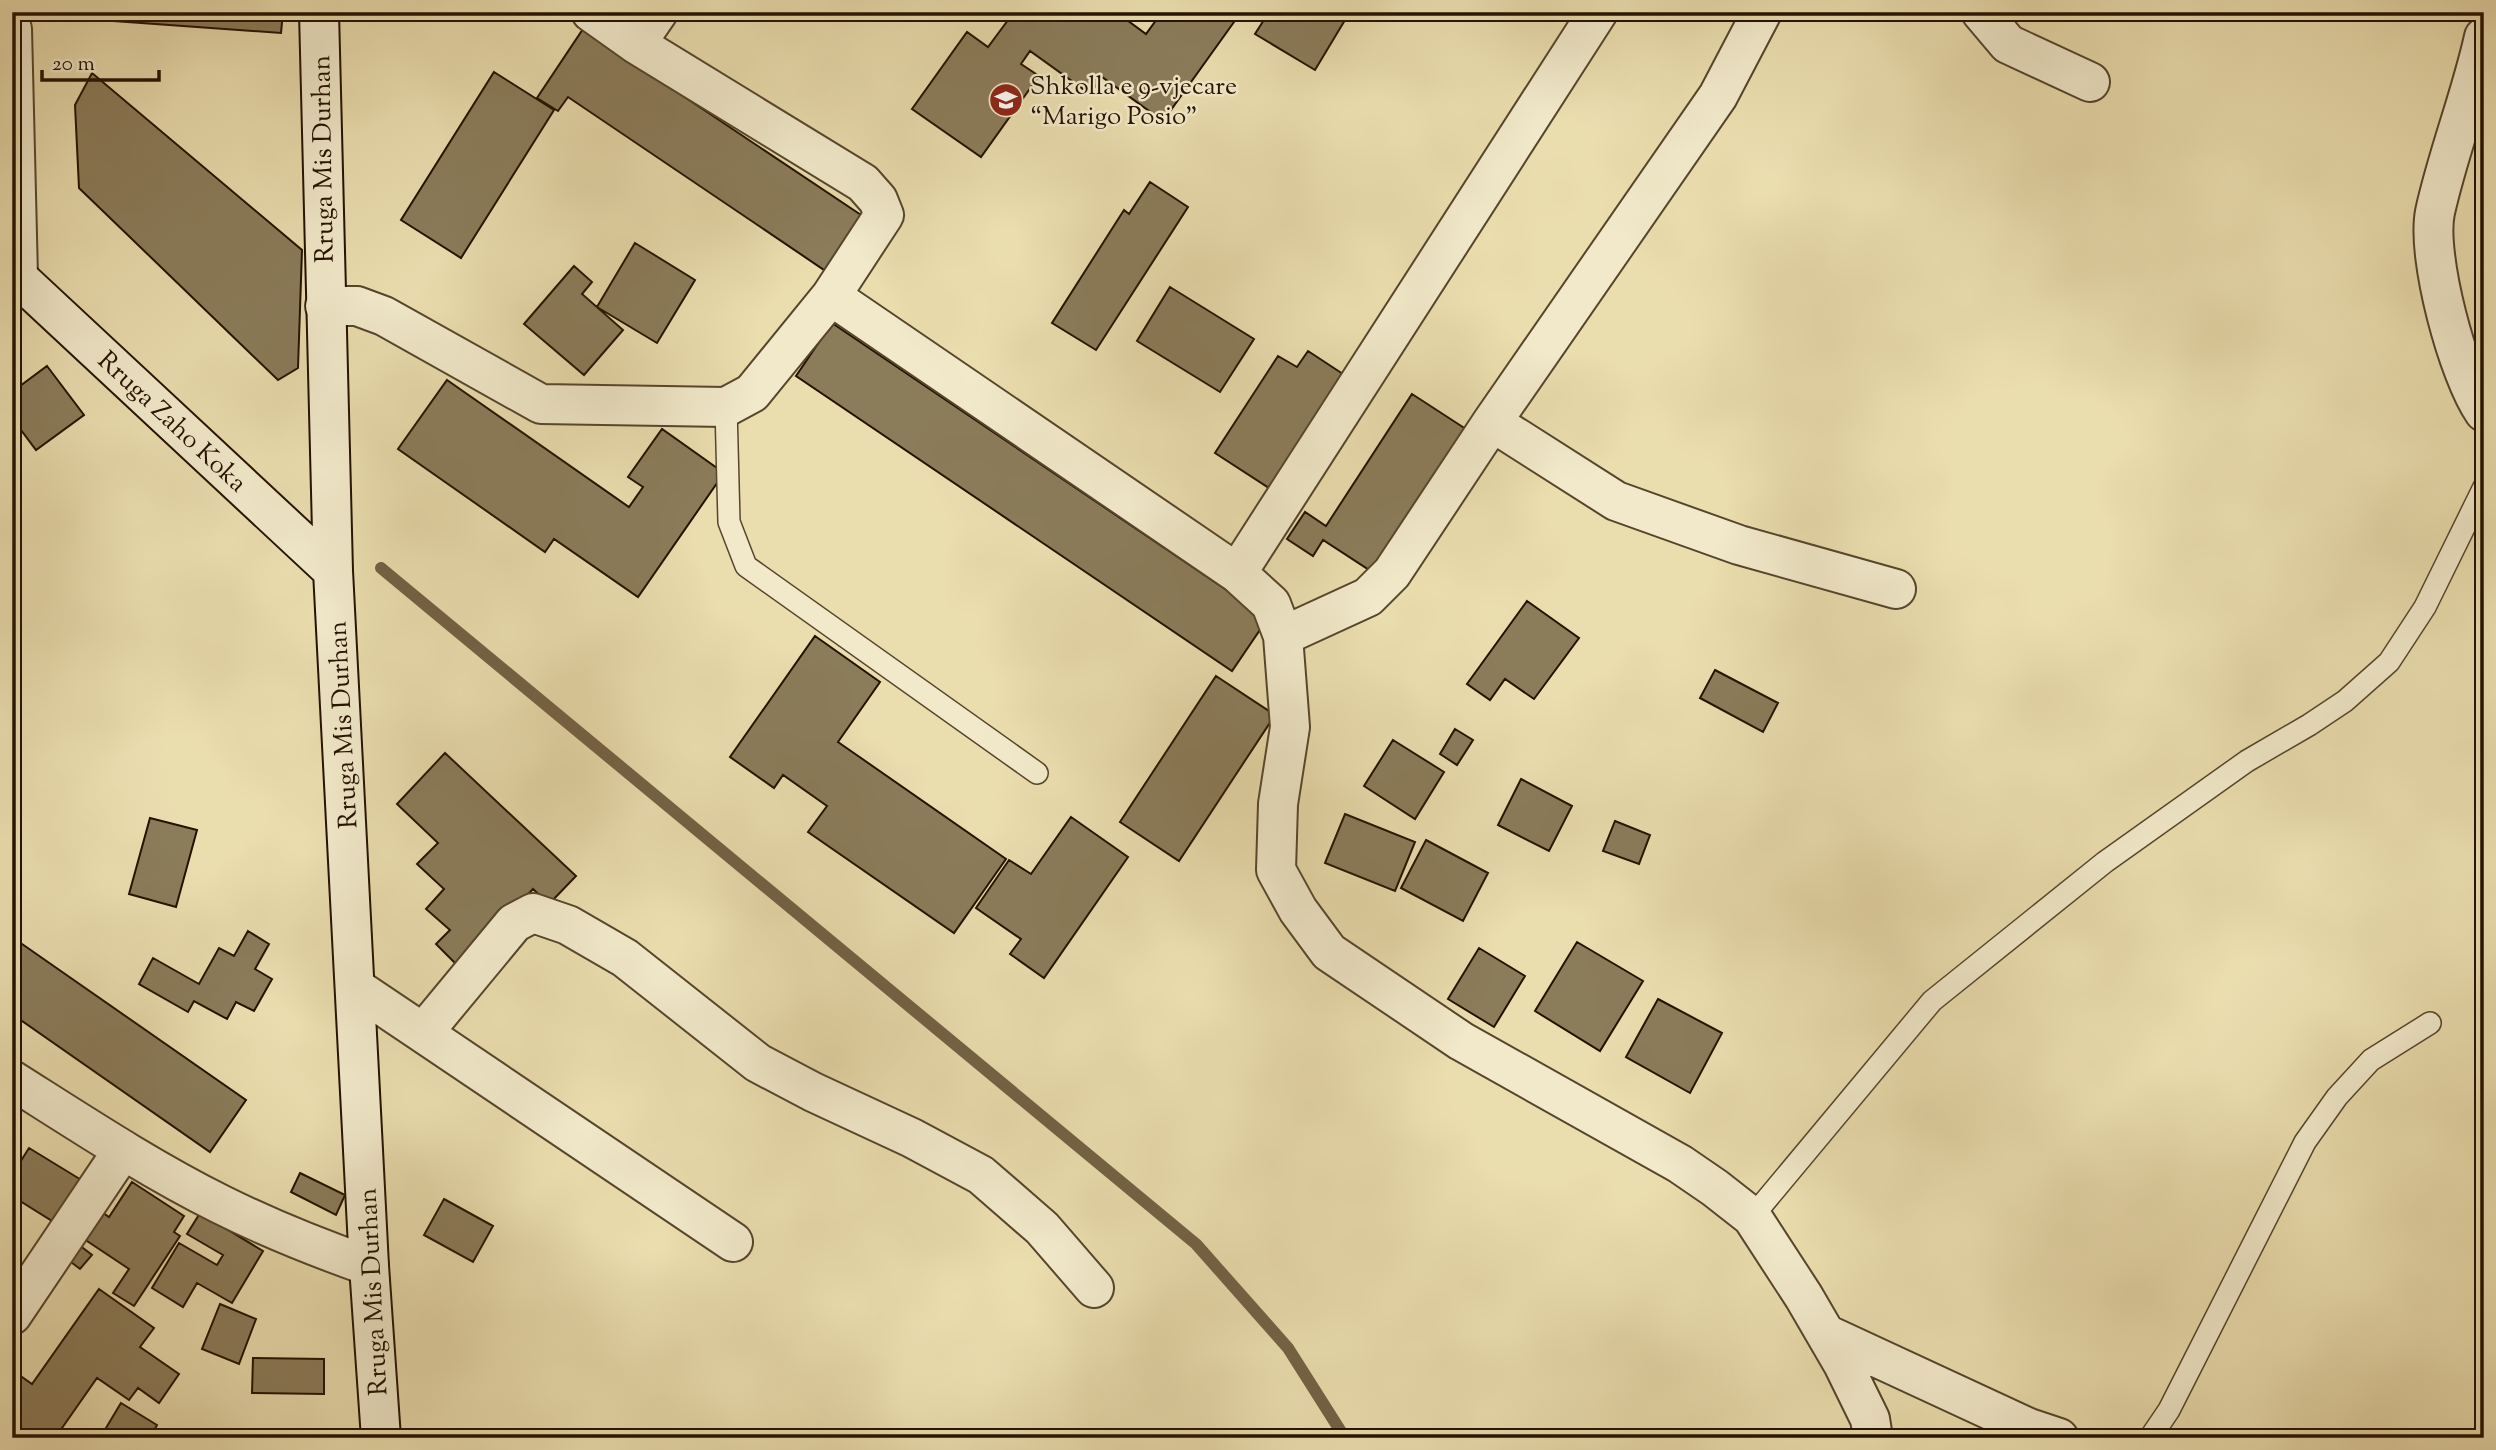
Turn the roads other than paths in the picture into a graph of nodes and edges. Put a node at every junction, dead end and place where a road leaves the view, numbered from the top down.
1 (319, 12) edge
2 (591, 12) edge
3 (658, 12) edge
4 (1598, 12) edge
5 (1762, 12) edge
6 (1981, 12) edge
7 (12, 29) edge
8 (2484, 37) edge
9 (636, 44) junction
10 (2090, 82) dead end
11 (15, 274) edge
12 (831, 296) junction
13 (325, 306) junction
14 (726, 407) junction
15 (2484, 412) edge
16 (1492, 422) junction
17 (2484, 488) edge
18 (334, 571) junction
19 (1237, 573) junction
20 (1896, 589) dead end
21 (1283, 636) junction
22 (1037, 773) dead end
23 (356, 988) junction
24 (2430, 1023) dead end
25 (422, 1033) junction
26 (12, 1080) edge
27 (122, 1150) junction
28 (1752, 1217) junction
29 (733, 1242) dead end
30 (369, 1266) junction
31 (1094, 1288) dead end
32 (12, 1315) edge
33 (1826, 1334) junction
34 (381, 1438) edge
35 (1872, 1438) edge
36 (2059, 1438) edge
37 (2150, 1438) edge

1 - 13 street, Rruga Mis Durhan
2 - 9 street
3 - 9 street
4 - 19 street
5 - 16 street
6 - 10 street
7 - 11 street
8 - 15 street
9 - 12 street
11 - 18 street, Rruga Zaho Koka
12 - 14 street
12 - 19 street
13 - 14 street
13 - 18 street, Rruga Mis Durhan
14 - 22 lane
16 - 20 street
16 - 21 street
17 - 28 lane
18 - 23 street, Rruga Mis Durhan
19 - 21 street
21 - 28 street
23 - 25 street
23 - 30 street, Rruga Mis Durhan
24 - 37 lane
25 - 29 street
25 - 31 street
26 - 27 street
27 - 30 street
27 - 32 street
28 - 33 street
30 - 34 street, Rruga Mis Durhan
33 - 35 street
33 - 36 street

